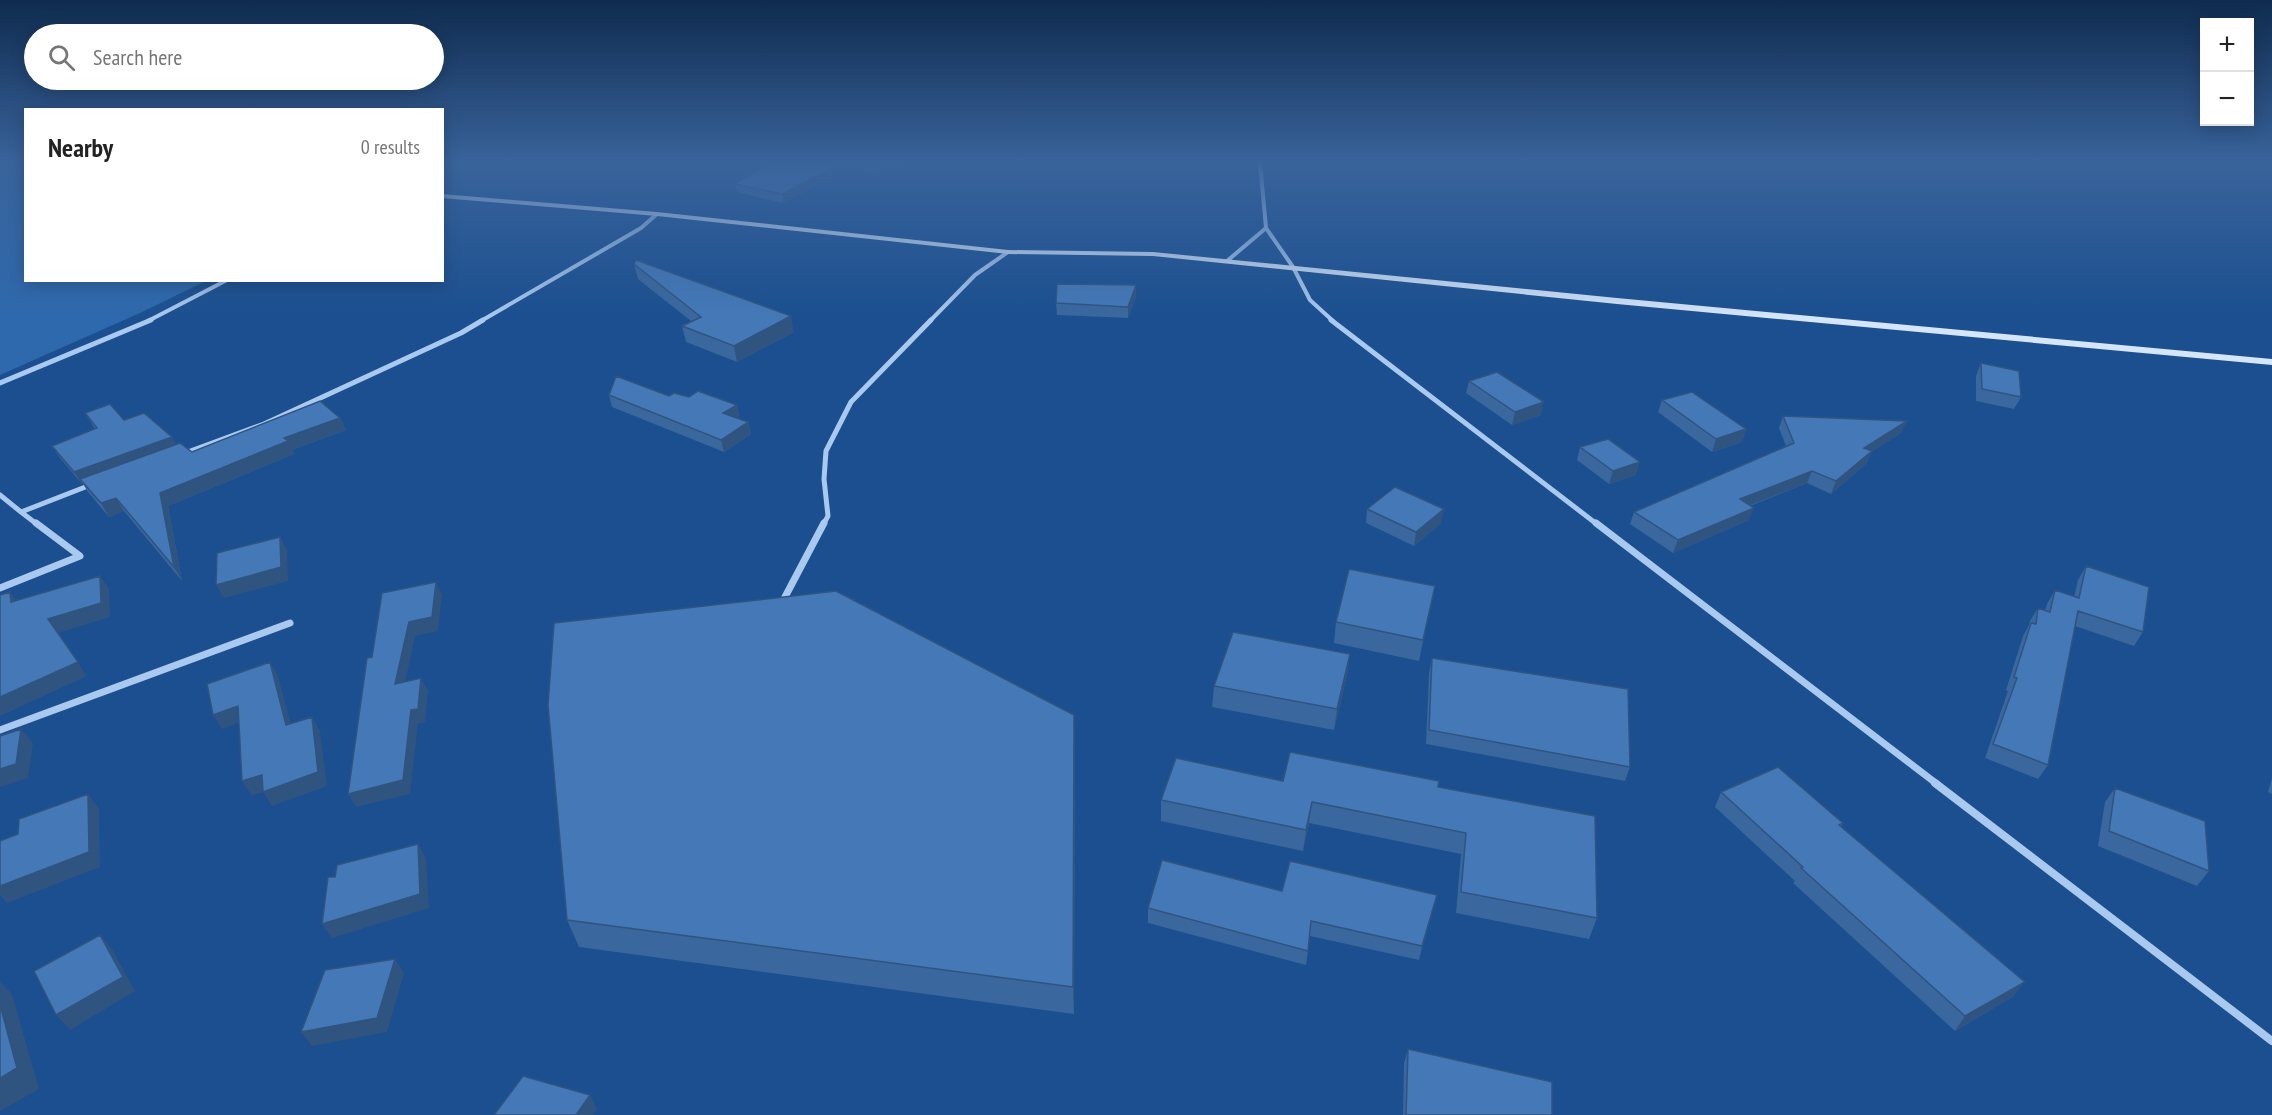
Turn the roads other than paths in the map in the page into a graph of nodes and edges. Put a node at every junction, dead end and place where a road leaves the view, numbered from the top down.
1 (657, 214) joint
2 (1265, 214) edge
3 (1266, 228) junction
4 (1008, 252) junction
5 (1227, 261) junction
6 (1293, 267) junction
7 (223, 282) edge
8 (2272, 362) edge
9 (0, 383) edge
10 (177, 456) edge
11 (105, 480) edge
12 (0, 495) edge
13 (21, 512) junction
14 (0, 588) edge
15 (784, 597) edge
16 (290, 623) dead end
17 (0, 730) edge
18 (2272, 1041) edge

1 - 4 main road
1 - 10 street
2 - 3 street
3 - 5 street
3 - 6 street
4 - 5 main road
4 - 15 street
5 - 6 main road
6 - 8 main road
6 - 18 street
7 - 9 street
11 - 13 street
12 - 13 street
13 - 14 street
16 - 17 street

